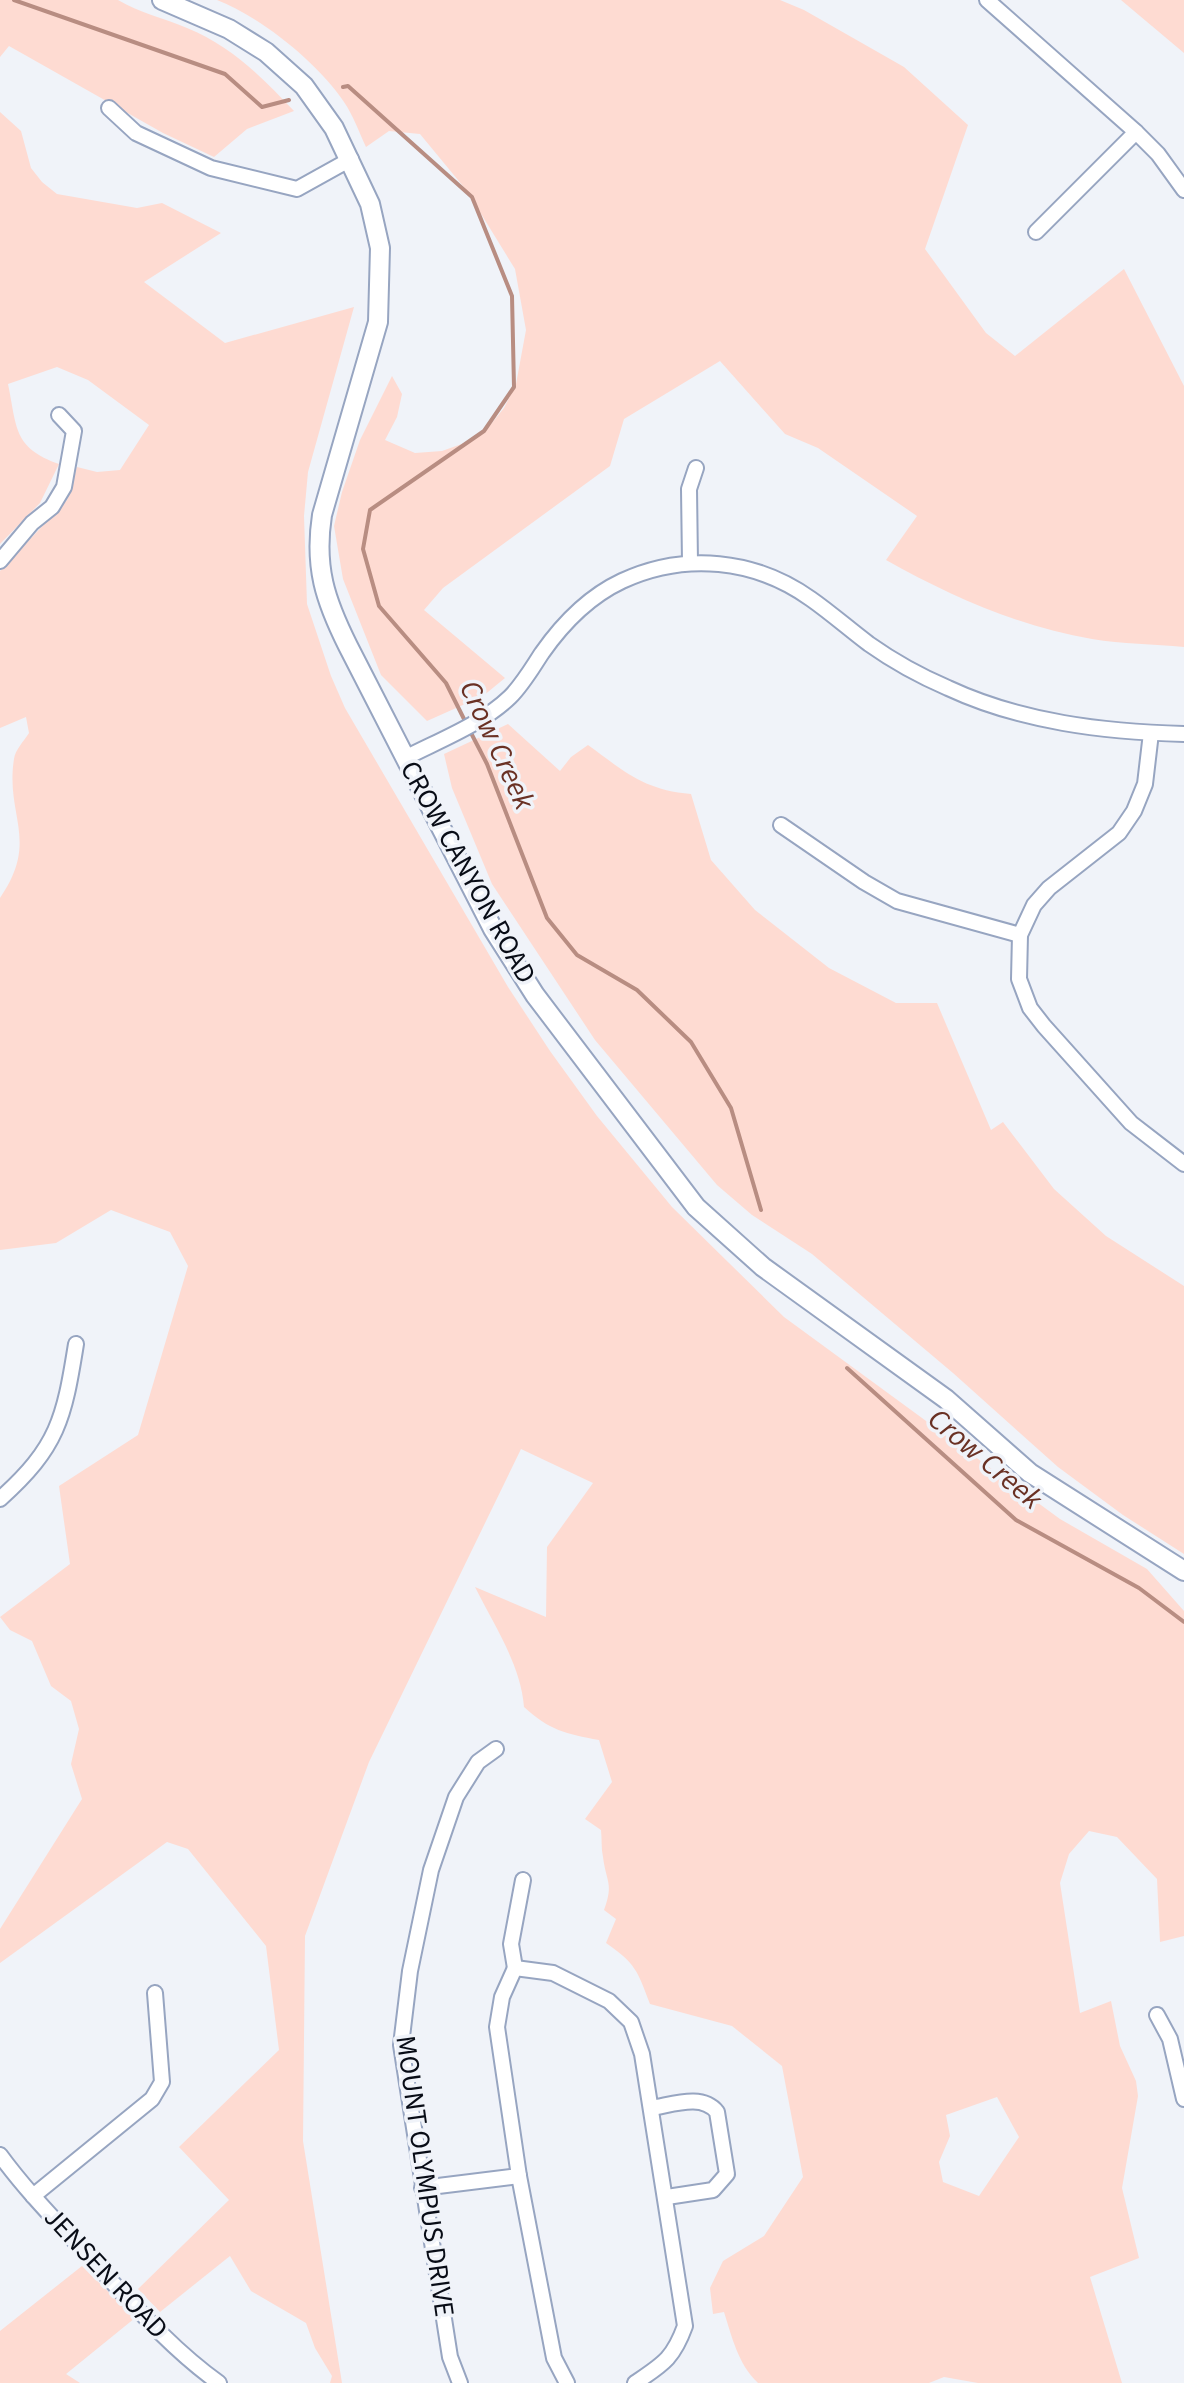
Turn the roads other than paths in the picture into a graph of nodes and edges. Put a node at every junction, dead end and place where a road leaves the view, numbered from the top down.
1 (162, 0) edge
2 (987, 0) edge
3 (109, 108) dead end
4 (1136, 132) junction
5 (351, 159) junction
6 (1184, 190) edge
7 (1036, 232) dead end
8 (59, 415) dead end
9 (696, 468) dead end
10 (0, 561) edge
11 (690, 562) junction
12 (1151, 733) junction
13 (1184, 734) edge
14 (405, 758) junction
15 (781, 825) dead end
16 (1020, 935) junction
17 (1184, 1164) edge
18 (76, 1344) dead end
19 (0, 1499) edge
20 (1184, 1571) edge
21 (496, 1749) dead end
22 (523, 1880) dead end
23 (515, 1968) junction
24 (155, 1993) dead end
25 (1157, 2015) dead end
26 (1184, 2099) edge
27 (651, 2108) junction
28 (0, 2155) edge
29 (519, 2176) junction
30 (422, 2188) junction
31 (33, 2196) junction
32 (667, 2197) junction
33 (219, 2383) edge
34 (460, 2383) edge
35 (567, 2383) edge
36 (635, 2383) edge

1 - 5 main road, CROW CANYON ROAD
2 - 4 street
3 - 5 street
4 - 6 street
4 - 7 street
5 - 14 main road, CROW CANYON ROAD
8 - 10 street
9 - 11 street
11 - 12 street
11 - 14 street
12 - 13 street
12 - 16 street
14 - 20 main road, CROW CANYON ROAD
15 - 16 street
16 - 17 street
18 - 19 street
21 - 30 street, MOUNT OLYMPUS DRIVE
22 - 23 street
23 - 27 street
23 - 29 street
24 - 31 street
25 - 26 street
27 - 32 street
27 - 32 street
28 - 31 street, JENSEN ROAD
29 - 30 street
29 - 35 street
30 - 34 street, MOUNT OLYMPUS DRIVE
31 - 33 street, JENSEN ROAD
32 - 36 street

